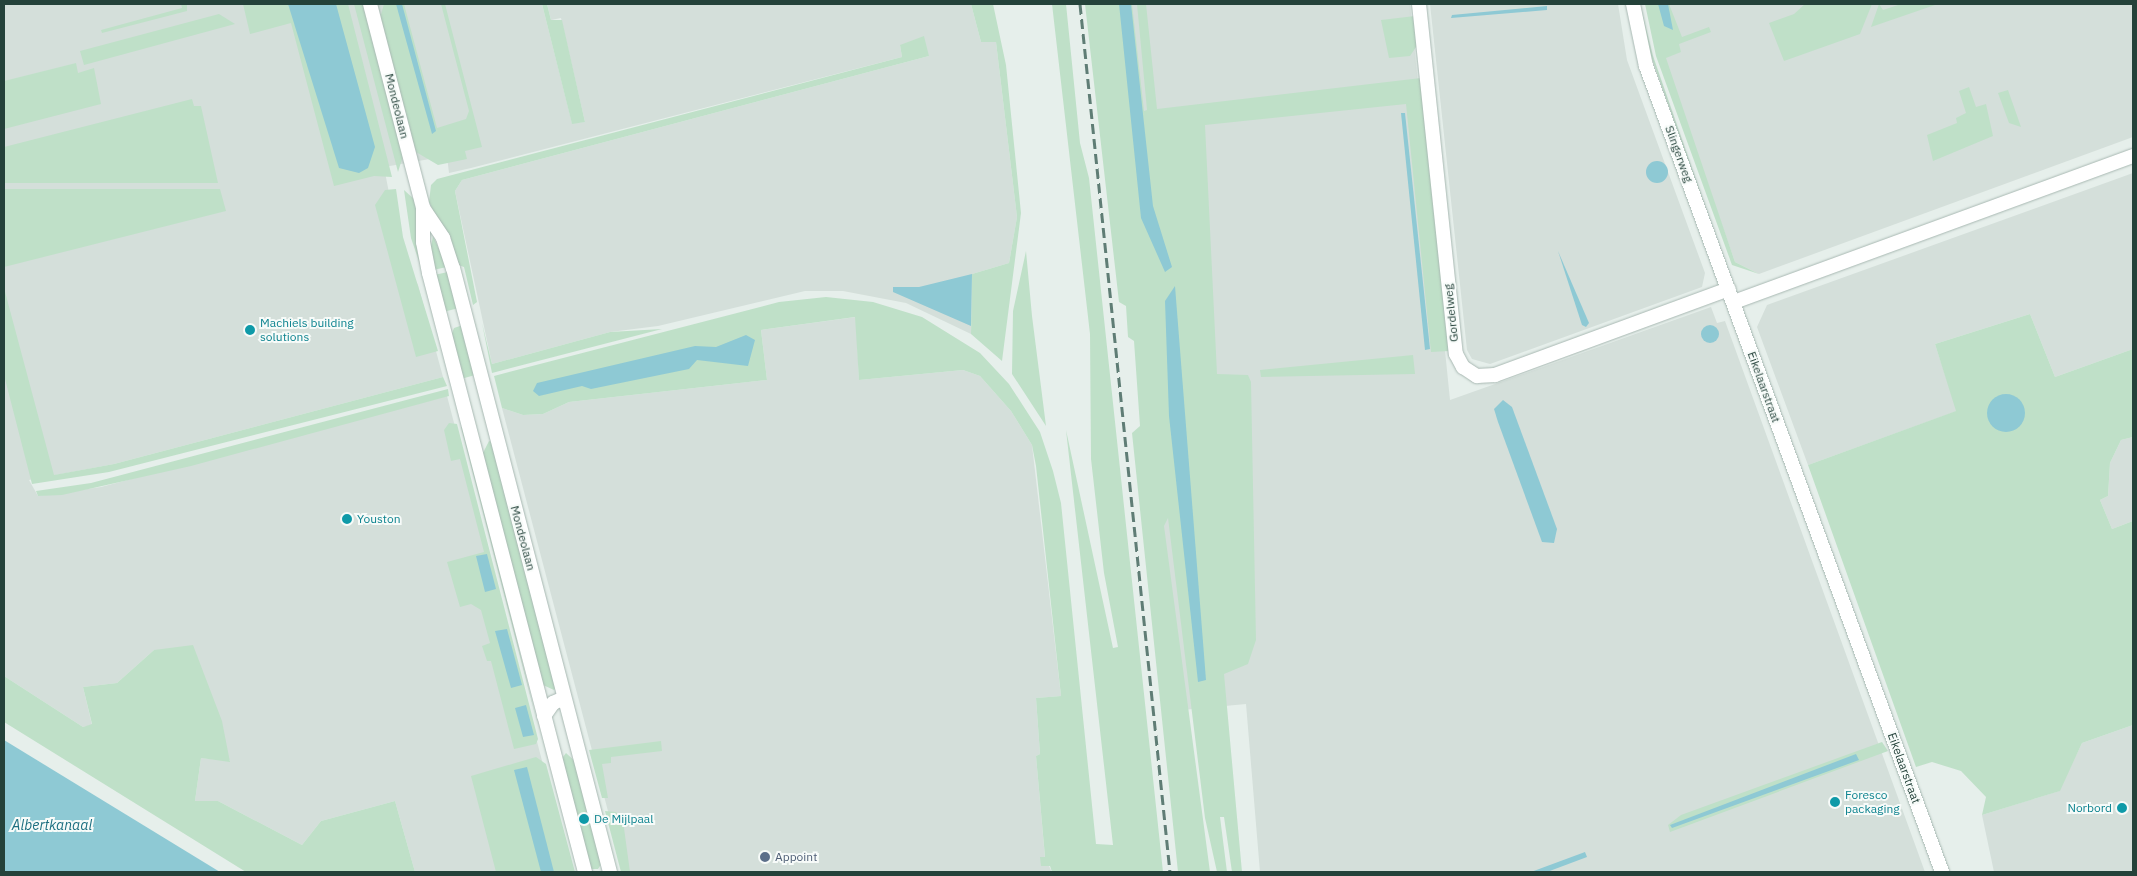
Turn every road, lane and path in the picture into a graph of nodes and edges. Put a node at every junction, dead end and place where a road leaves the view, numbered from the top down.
1 (370, 4) edge
2 (1419, 4) edge
3 (1633, 4) edge
4 (2133, 156) edge
5 (424, 208) junction
6 (1731, 296) junction
7 (493, 424) junction
8 (470, 431) junction
9 (564, 698) junction
10 (544, 716) junction
11 (572, 727) junction
12 (553, 750) junction
13 (585, 872) edge
14 (610, 872) edge
15 (1942, 872) edge

1 - 5 street, Mondeolaan
2 - 6 street, Gordelweg
3 - 6 street, Slingerweg
4 - 6 street
5 - 7 street, Mondeolaan
5 - 8 street, Mondeolaan
6 - 15 street, Eikelaarstraat
7 - 8 street
7 - 9 street, Mondeolaan
8 - 10 street, Mondeolaan
9 - 10 street
9 - 11 street, Mondeolaan
10 - 12 street, Mondeolaan
11 - 12 street
11 - 14 street, Mondeolaan
12 - 13 street, Mondeolaan

